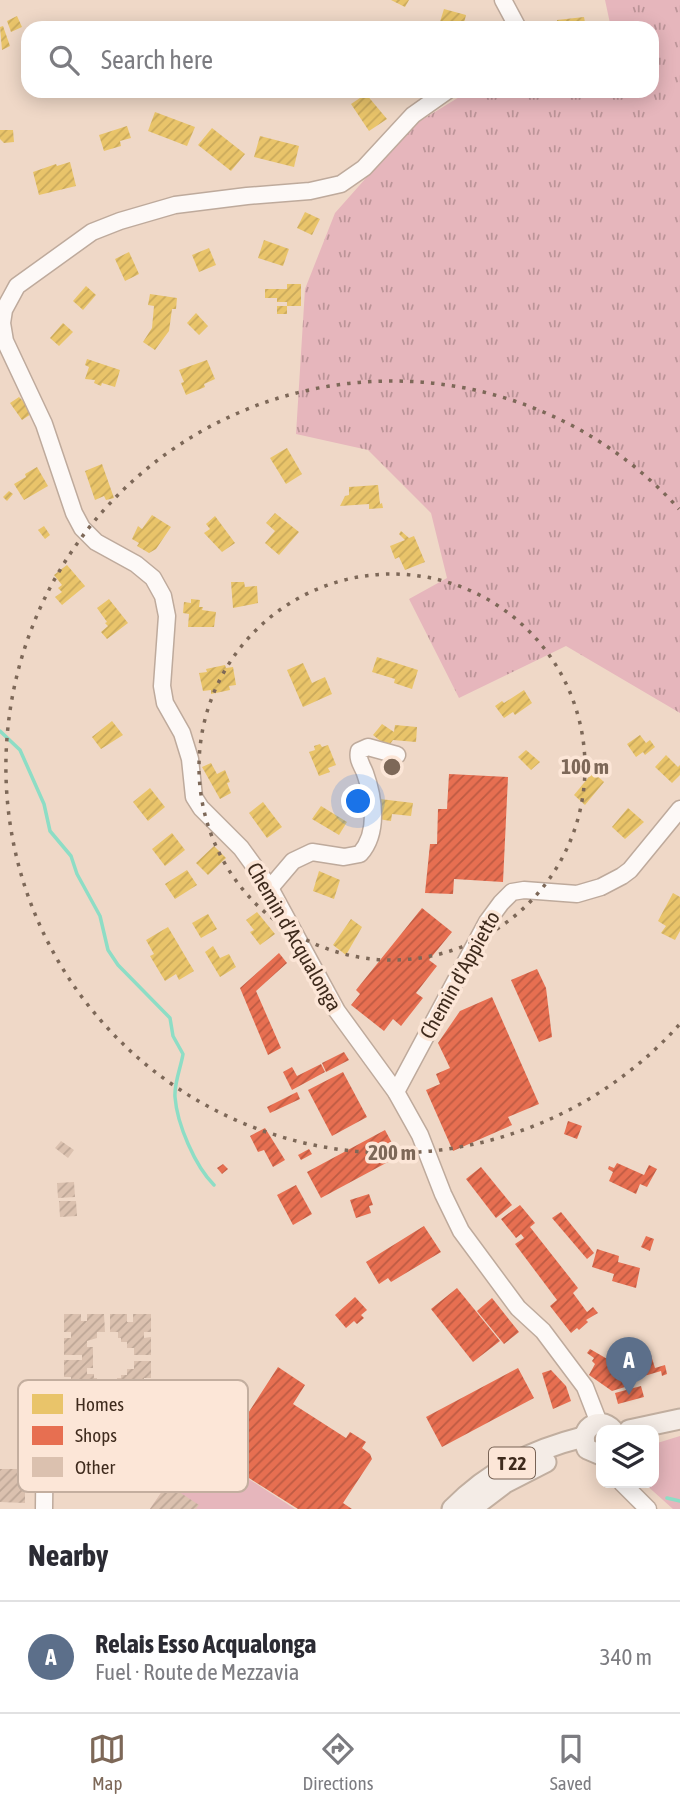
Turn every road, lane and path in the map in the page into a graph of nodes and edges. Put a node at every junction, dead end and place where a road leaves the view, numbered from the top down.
1 (502, 0) edge
2 (514, 21) edge
3 (437, 98) edge
4 (0, 362) edge
5 (17, 370) junction
6 (397, 755) dead end
7 (680, 809) edge
8 (270, 888) junction
9 (396, 1091) junction
10 (680, 1419) edge
11 (605, 1425) edge
12 (652, 1425) edge
13 (596, 1426) edge
14 (590, 1447) edge
15 (627, 1488) edge
16 (452, 1509) edge
17 (471, 1509) edge
18 (648, 1509) edge

1 - 2 street
3 - 5 street, Chemin d'Acqualonga
4 - 5 street
5 - 8 street, Chemin d'Acqualonga
6 - 8 street
7 - 9 street, Chemin d'Appietto
8 - 9 street, Chemin d'Acqualonga
9 - 11 street, Chemin d'Acqualonga
10 - 12 main road
13 - 14 main road
14 - 16 main road, T 22
14 - 17 main road, T 22
15 - 18 street

